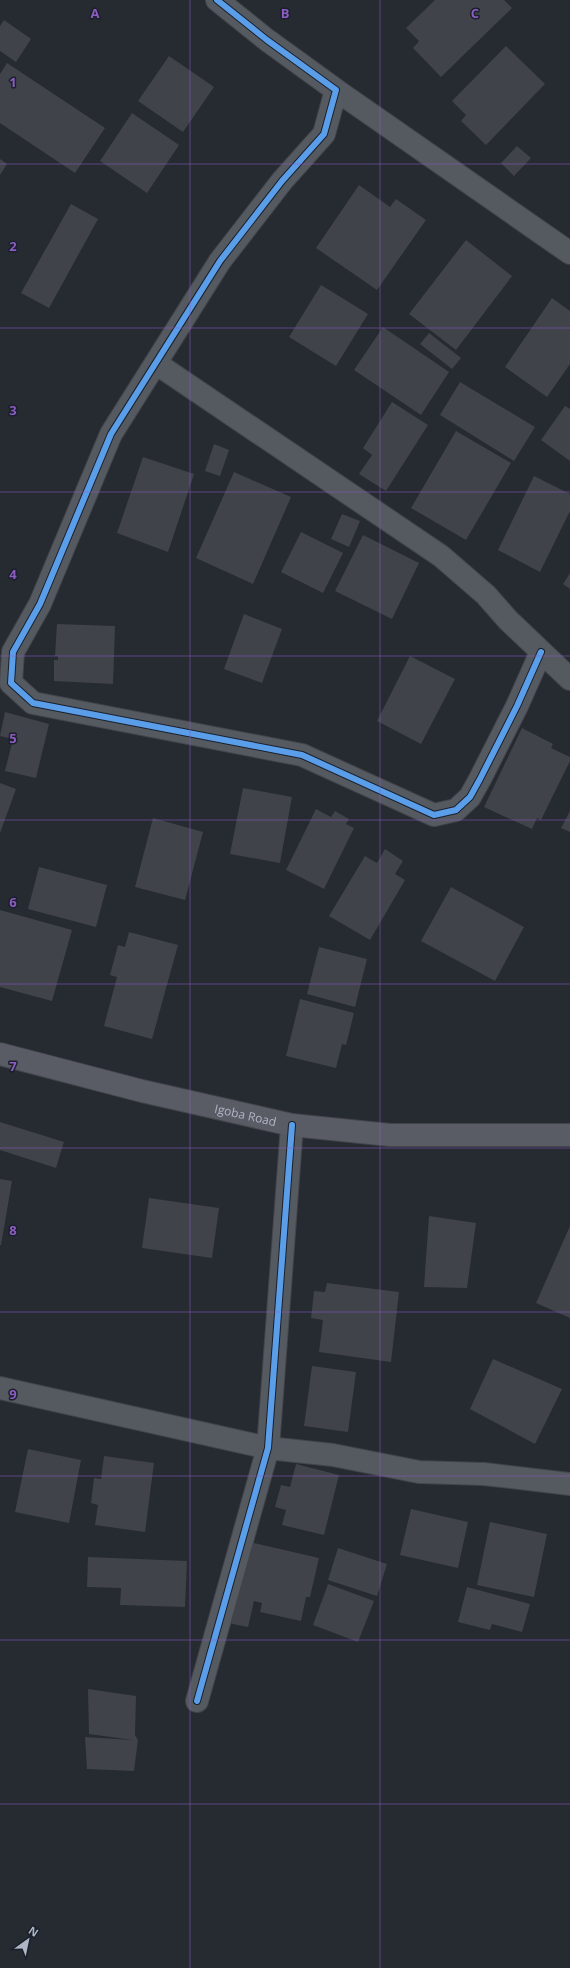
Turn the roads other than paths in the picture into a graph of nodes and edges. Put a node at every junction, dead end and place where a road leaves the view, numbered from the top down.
1 (217, 0) edge
2 (336, 90) junction
3 (570, 253) edge
4 (157, 364) junction
5 (542, 652) junction
6 (570, 679) edge
7 (0, 1054) edge
8 (292, 1125) junction
9 (570, 1135) edge
10 (0, 1388) edge
11 (268, 1448) junction
12 (570, 1484) edge
13 (197, 1701) dead end

1 - 2 street
2 - 3 street
2 - 4 street
4 - 5 street
4 - 5 street
5 - 6 street
7 - 8 street, Igoba Road
8 - 9 street, Igoba Road
8 - 11 street
10 - 11 street
11 - 12 street
11 - 13 street

